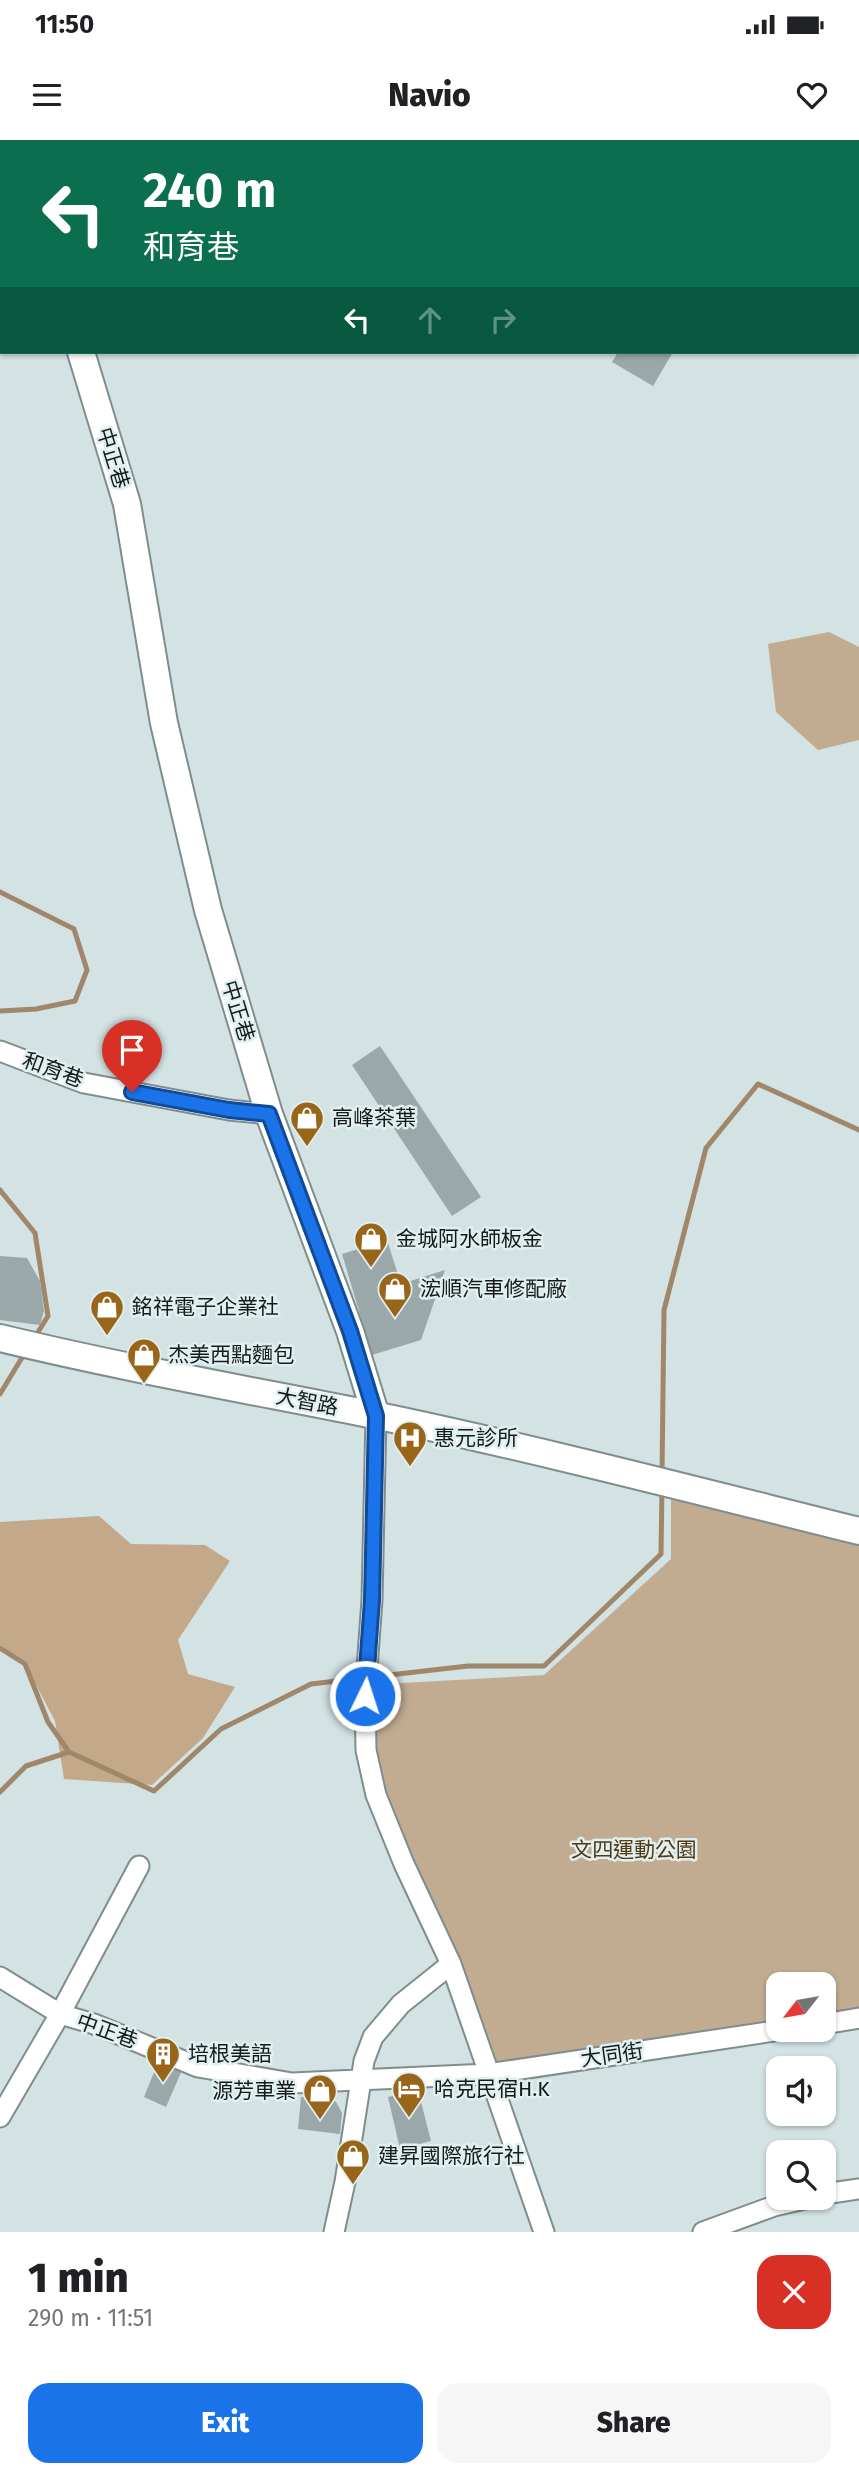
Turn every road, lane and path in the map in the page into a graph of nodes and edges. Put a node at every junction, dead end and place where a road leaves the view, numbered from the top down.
1 (82, 354) edge
2 (1, 1051) edge
3 (269, 1114) junction
4 (21, 1343) edge
5 (376, 1416) junction
6 (859, 1531) edge
7 (139, 1866) dead end
8 (451, 1964) junction
9 (0, 1977) edge
10 (60, 2014) junction
11 (859, 2018) edge
12 (836, 2022) edge
13 (766, 2032) edge
14 (488, 2074) junction
15 (360, 2081) junction
16 (0, 2117) edge
17 (859, 2189) edge
18 (836, 2192) edge
19 (766, 2209) edge
20 (334, 2232) edge
21 (544, 2232) edge
22 (702, 2232) edge

1 - 3 street, 中正巷
2 - 3 street, 和育巷
3 - 5 street, 中正巷
4 - 5 street, 大智路
5 - 6 street, 大智路
5 - 8 street, 中正巷
7 - 10 street, 中正巷
8 - 14 street, 中正巷
8 - 15 street
9 - 10 street, 中正巷
10 - 15 street, 中正巷
10 - 16 street, 中正巷
11 - 12 street
13 - 14 street, 大同街
14 - 15 street, 大同街
14 - 21 street, 中正巷
15 - 20 street
17 - 18 street
19 - 22 street

